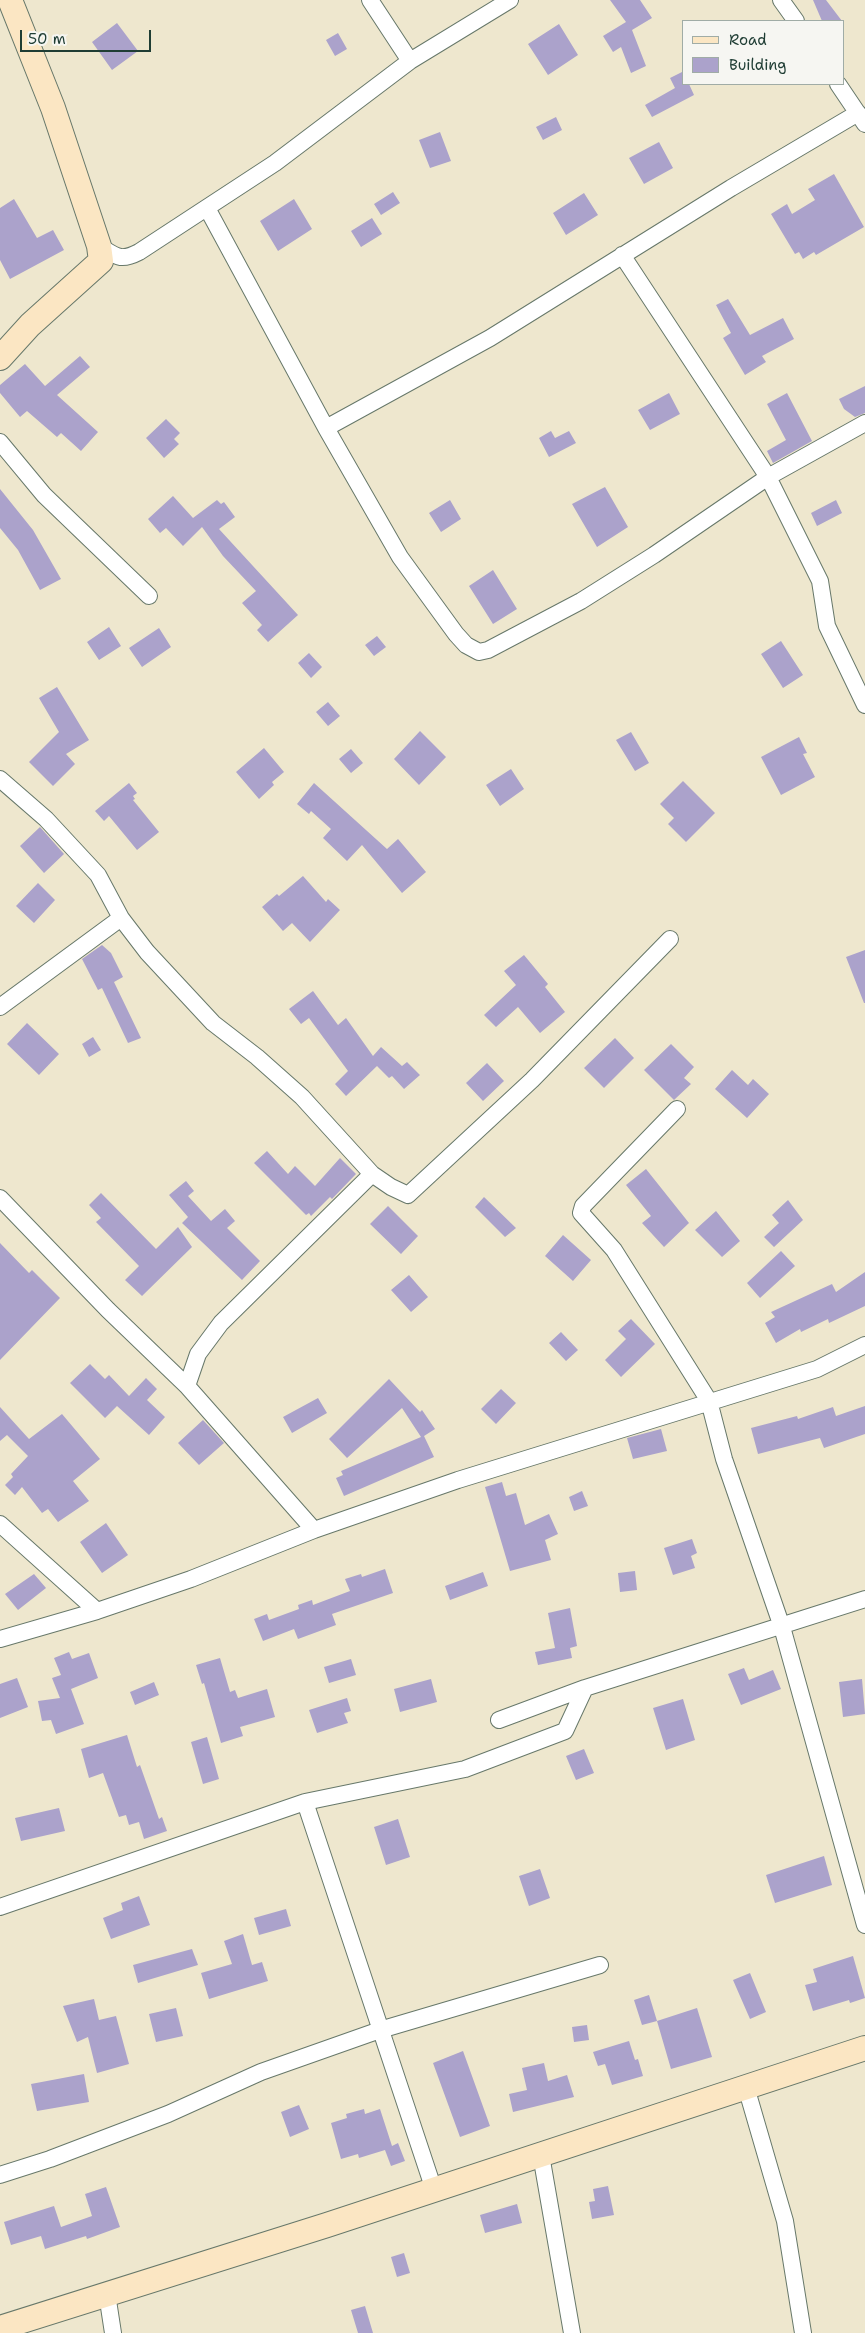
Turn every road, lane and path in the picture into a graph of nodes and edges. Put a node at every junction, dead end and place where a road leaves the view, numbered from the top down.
1 (10, 0) edge
2 (370, 0) edge
3 (510, 0) edge
4 (781, 0) edge
5 (795, 20) edge
6 (410, 61) junction
7 (839, 85) edge
8 (862, 118) edge
9 (207, 208) junction
10 (99, 246) junction
11 (622, 255) junction
12 (0, 358) edge
13 (865, 423) edge
14 (326, 428) junction
15 (0, 442) edge
16 (768, 477) junction
17 (150, 596) dead end
18 (865, 705) edge
19 (0, 779) edge
20 (121, 918) junction
21 (670, 939) dead end
22 (0, 1007) edge
23 (677, 1109) dead end
24 (372, 1174) junction
25 (0, 1198) edge
26 (865, 1345) edge
27 (187, 1386) junction
28 (709, 1401) junction
29 (0, 1524) edge
30 (314, 1530) junction
31 (865, 1599) edge
32 (97, 1611) junction
33 (782, 1627) junction
34 (0, 1639) edge
35 (585, 1688) junction
36 (499, 1720) dead end
37 (305, 1802) junction
38 (0, 1907) edge
39 (865, 1925) edge
40 (600, 1965) dead end
41 (380, 2030) junction
42 (865, 2048) edge
43 (746, 2087) junction
44 (541, 2155) junction
45 (0, 2175) edge
46 (434, 2190) junction
47 (107, 2294) junction
48 (0, 2328) edge
49 (114, 2333) edge
50 (572, 2333) edge
51 (803, 2333) edge

1 - 10 main road
2 - 6 street
3 - 6 street
4 - 5 street
6 - 9 street
7 - 8 street
8 - 11 street
9 - 10 street
9 - 14 street
10 - 12 main road
11 - 14 street
11 - 16 street
13 - 16 street
14 - 16 street
15 - 17 street
16 - 18 street
19 - 20 street
20 - 22 street
20 - 24 street
21 - 24 street
23 - 28 street
24 - 27 street
25 - 27 street
26 - 28 street
27 - 30 street
28 - 30 street
28 - 33 street
29 - 32 street
30 - 32 street
31 - 33 street
32 - 34 street
33 - 35 street
33 - 39 street
35 - 36 street
35 - 37 street
37 - 38 street
37 - 41 street
40 - 41 street
41 - 45 street
41 - 46 street
42 - 43 main road
43 - 44 main road
43 - 51 street
44 - 46 main road
44 - 50 street
46 - 47 main road
47 - 48 main road
47 - 49 street

